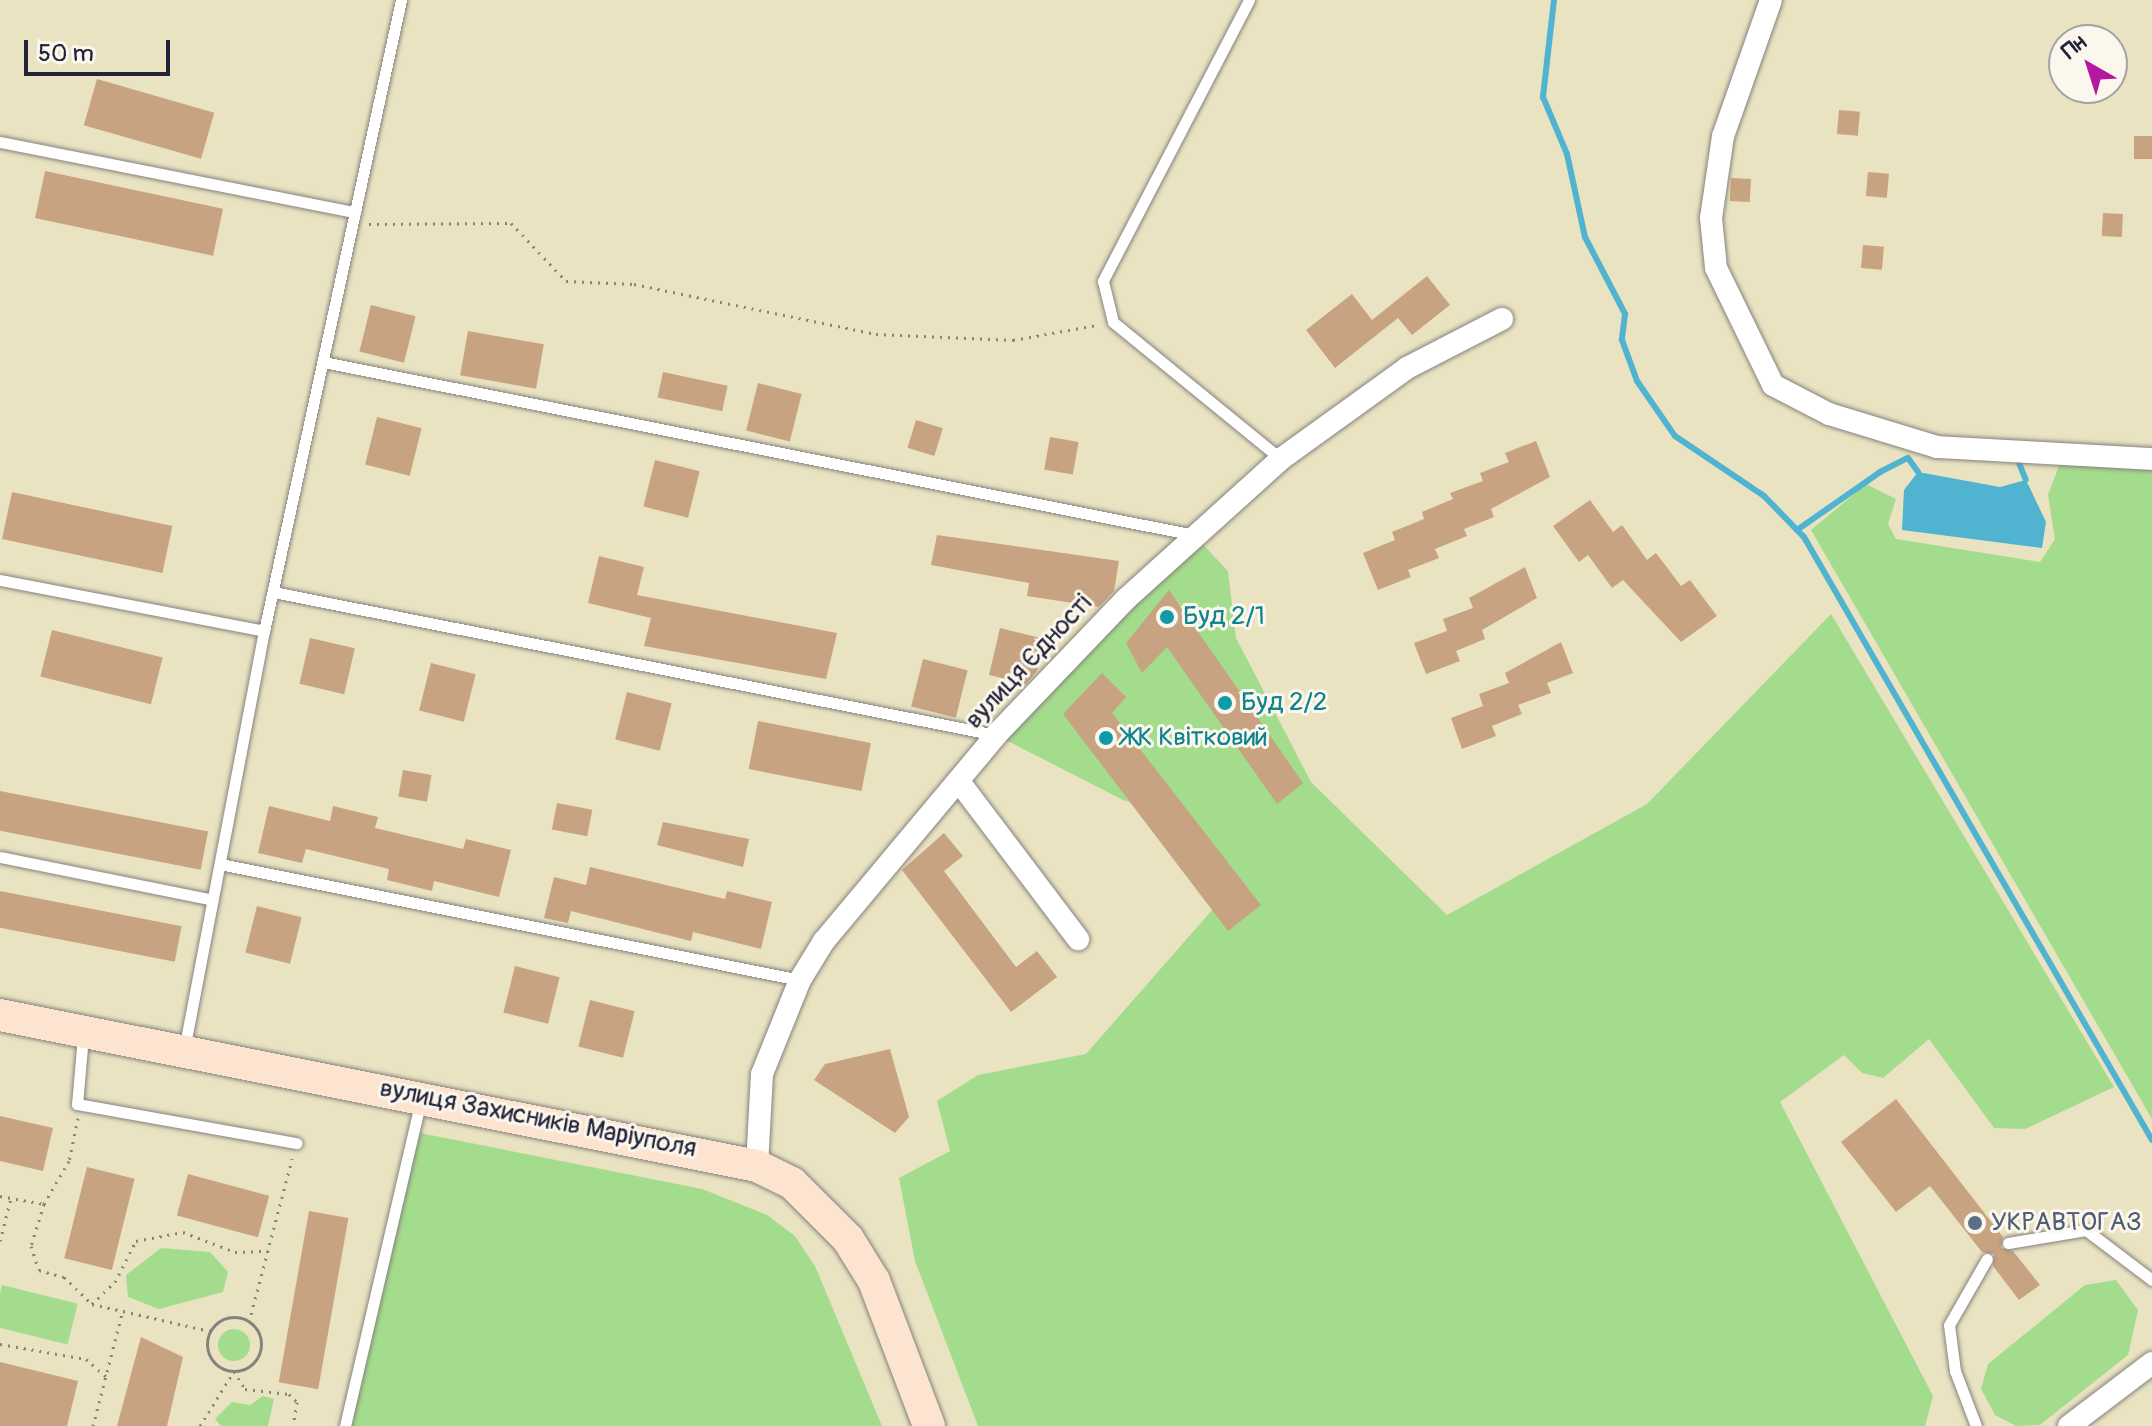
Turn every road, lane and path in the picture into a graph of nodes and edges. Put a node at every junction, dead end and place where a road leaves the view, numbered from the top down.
1 (401, 0) edge
2 (1249, 0) edge
3 (1771, 0) edge
4 (0, 142) edge
5 (354, 218) junction
6 (1502, 319) dead end
7 (1113, 322) junction
8 (323, 362) junction
9 (1281, 459) junction
10 (2152, 459) edge
11 (1194, 535) junction
12 (0, 580) edge
13 (273, 592) junction
14 (264, 631) junction
15 (996, 735) junction
16 (960, 783) junction
17 (0, 857) edge
18 (220, 864) junction
19 (213, 900) junction
20 (1078, 939) dead end
21 (800, 980) junction
22 (0, 1015) edge
23 (84, 1031) junction
24 (184, 1051) junction
25 (422, 1096) junction
26 (78, 1114) dead end
27 (297, 1143) joint
28 (757, 1166) junction
29 (0, 1196) edge
30 (11, 1198) junction
31 (44, 1204) junction
32 (0, 1241) edge
33 (2008, 1243) dead end
34 (268, 1251) junction
35 (1987, 1259) dead end
36 (2152, 1280) edge
37 (92, 1304) junction
38 (123, 1310) junction
39 (249, 1322) junction
40 (210, 1331) junction
41 (0, 1344) edge
42 (2152, 1363) edge
43 (234, 1371) junction
44 (108, 1378) junction
45 (93, 1426) edge
46 (200, 1426) edge
47 (293, 1426) edge
48 (345, 1426) edge
49 (929, 1426) edge
50 (1976, 1426) edge
51 (2069, 1426) edge

1 - 5 lane
2 - 7 lane
3 - 10 street
4 - 5 lane
5 - 7 path
5 - 8 lane
6 - 9 street, вулиця Єдності
7 - 9 lane
8 - 11 lane
8 - 13 lane
9 - 11 street, вулиця Єдності
11 - 15 street, вулиця Єдності
12 - 14 lane
13 - 14 lane
13 - 15 lane
14 - 18 lane
15 - 16 street, вулиця Єдності
16 - 20 street
16 - 21 street, вулиця Єдності
17 - 19 lane
18 - 19 lane
18 - 21 lane
19 - 24 lane
21 - 28 street, вулиця Єдності
22 - 23 main road, вулиця Захисників Маріуполя
23 - 24 main road, вулиця Захисників Маріуполя
23 - 27 lane
24 - 25 main road, вулиця Захисників Маріуполя
25 - 28 main road, вулиця Захисників Маріуполя
25 - 48 lane
26 - 31 path
27 - 34 path
28 - 49 main road, вулиця Захисників Маріуполя
29 - 30 path
30 - 31 path
30 - 32 path
31 - 37 path
33 - 36 lane
34 - 37 path
34 - 39 path
35 - 50 lane
37 - 38 path
38 - 40 path
38 - 44 path
39 - 40 path
39 - 43 path
40 - 43 path
41 - 44 path
42 - 51 street
43 - 46 path
43 - 47 path
44 - 45 path

